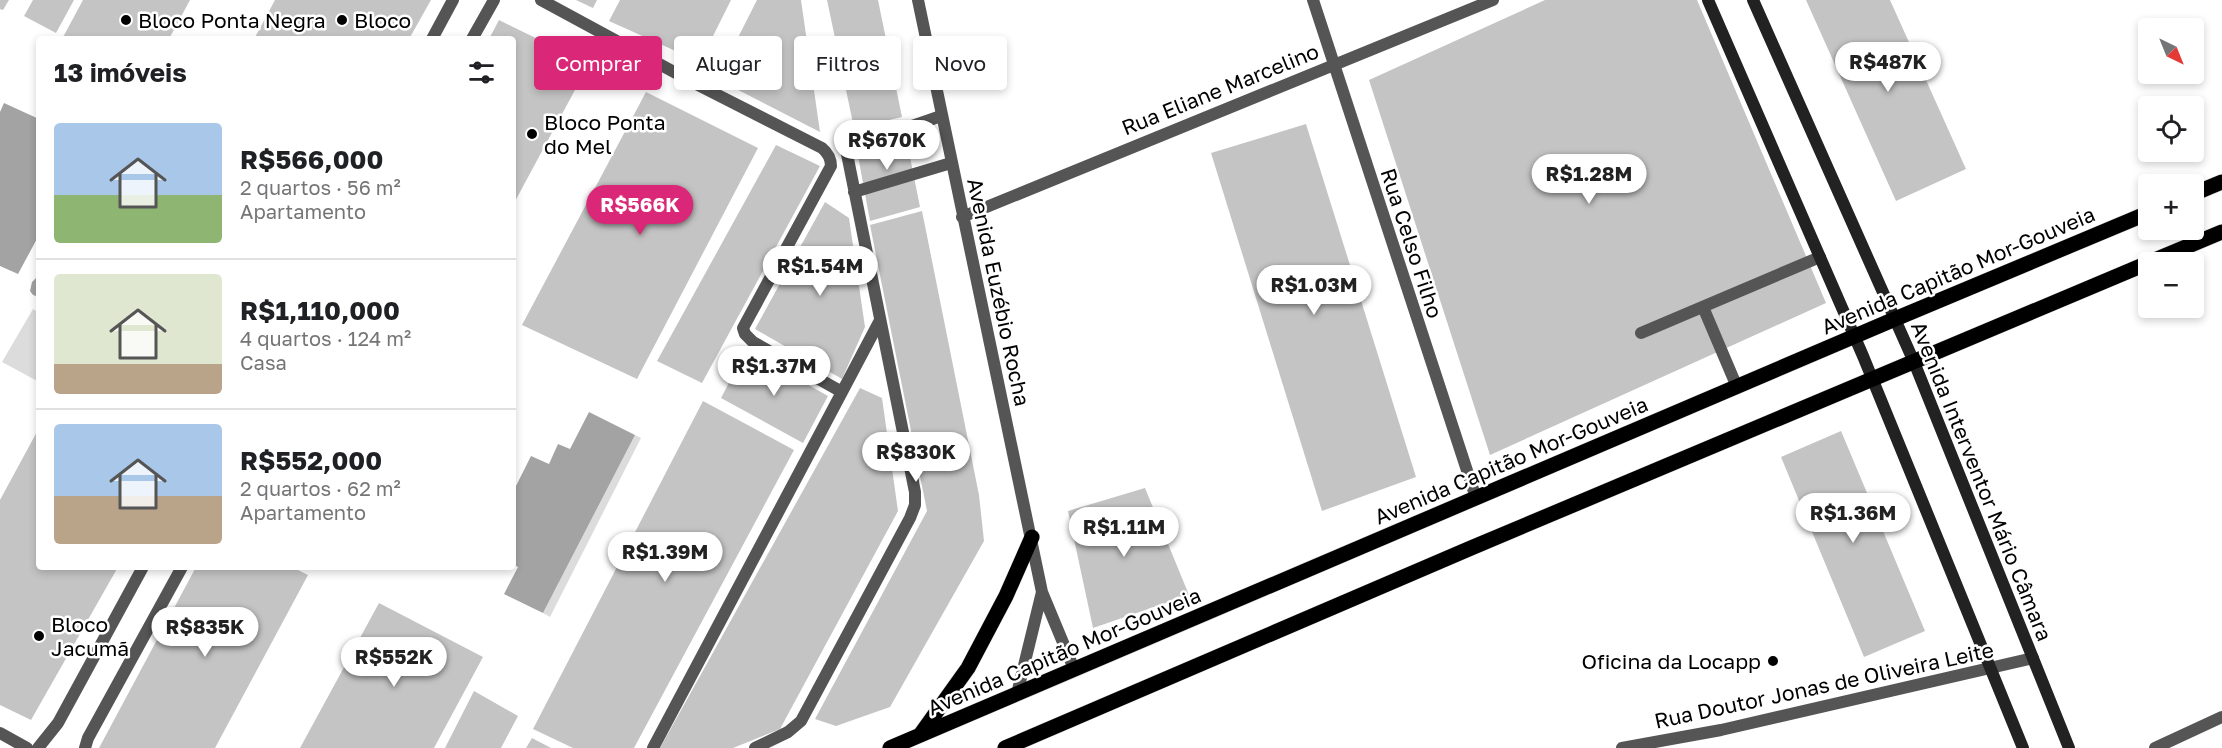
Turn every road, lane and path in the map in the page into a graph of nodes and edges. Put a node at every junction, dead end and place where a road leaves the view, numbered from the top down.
1 (453, 0) edge
2 (494, 0) edge
3 (541, 0) edge
4 (918, 0) edge
5 (1313, 0) edge
6 (1493, 0) edge
7 (1708, 0) edge
8 (1753, 0) edge
9 (434, 36) edge
10 (474, 36) edge
11 (1332, 64) junction
12 (942, 116) junction
13 (951, 163) junction
14 (831, 166) junction
15 (850, 169) junction
16 (2222, 182) edge
17 (2204, 189) edge
18 (854, 192) junction
19 (962, 217) junction
20 (2138, 217) edge
21 (2222, 232) edge
22 (2175, 252) edge
23 (1820, 257) junction
24 (2138, 268) edge
25 (1702, 307) junction
26 (1894, 319) junction
27 (879, 322) junction
28 (1641, 333) dead end
29 (1855, 336) junction
30 (1914, 362) junction
31 (1872, 378) junction
32 (1737, 387) junction
33 (842, 392) junction
34 (1476, 498) junction
35 (1032, 537) junction
36 (141, 570) edge
37 (180, 570) edge
38 (1042, 592) junction
39 (2033, 658) junction
40 (1074, 669) junction
41 (1990, 669) junction
42 (1017, 694) junction
43 (2222, 717) edge
44 (0, 733) edge
45 (920, 735) junction
46 (1023, 744) edge
47 (27, 748) edge
48 (38, 748) edge
49 (85, 748) edge
50 (653, 748) edge
51 (755, 748) edge
52 (890, 748) edge
53 (1005, 748) edge
54 (1623, 748) edge
55 (2023, 748) edge
56 (2069, 748) edge
57 (2155, 748) edge

1 - 9 street
2 - 10 street
3 - 14 street
4 - 12 street, Avenida Euzébio Rocha
5 - 11 street, Rua Celso Filho
6 - 11 street, Rua Eliane Marcelino
7 - 23 main road
8 - 26 main road, Avenida Interventor Mário Câmara
11 - 19 street, Rua Eliane Marcelino
11 - 34 street, Rua Celso Filho
12 - 13 street, Avenida Euzébio Rocha
12 - 15 street
13 - 18 street
13 - 19 street, Avenida Euzébio Rocha
14 - 15 street
14 - 33 street
15 - 18 street
16 - 17 main road
18 - 27 street
19 - 35 street, Avenida Euzébio Rocha
20 - 26 main road, Avenida Capitão Mor-Gouveia
21 - 22 main road
23 - 25 street
23 - 29 main road
24 - 30 main road
25 - 28 street
25 - 32 street
26 - 29 main road, Avenida Capitão Mor-Gouveia
26 - 30 main road, Avenida Interventor Mário Câmara
27 - 33 street
27 - 51 street
29 - 31 main road
29 - 32 main road, Avenida Capitão Mor-Gouveia
30 - 31 main road
30 - 39 main road, Avenida Interventor Mário Câmara
31 - 41 main road
31 - 46 main road
32 - 34 main road, Avenida Capitão Mor-Gouveia
33 - 50 street
34 - 40 main road, Avenida Capitão Mor-Gouveia
35 - 38 street, Avenida Euzébio Rocha
35 - 45 main road
36 - 48 street
37 - 49 street
38 - 40 street, Avenida Euzébio Rocha
38 - 42 street, Avenida Euzébio Rocha
39 - 41 street, Rua Doutor Jonas de Oliveira Leite
39 - 56 main road, Avenida Interventor Mário Câmara
40 - 42 main road, Avenida Capitão Mor-Gouveia
41 - 54 street, Rua Doutor Jonas de Oliveira Leite
41 - 55 main road
42 - 45 main road, Avenida Capitão Mor-Gouveia
43 - 57 street
44 - 47 street
45 - 52 main road, Avenida Capitão Mor-Gouveia
46 - 53 main road

